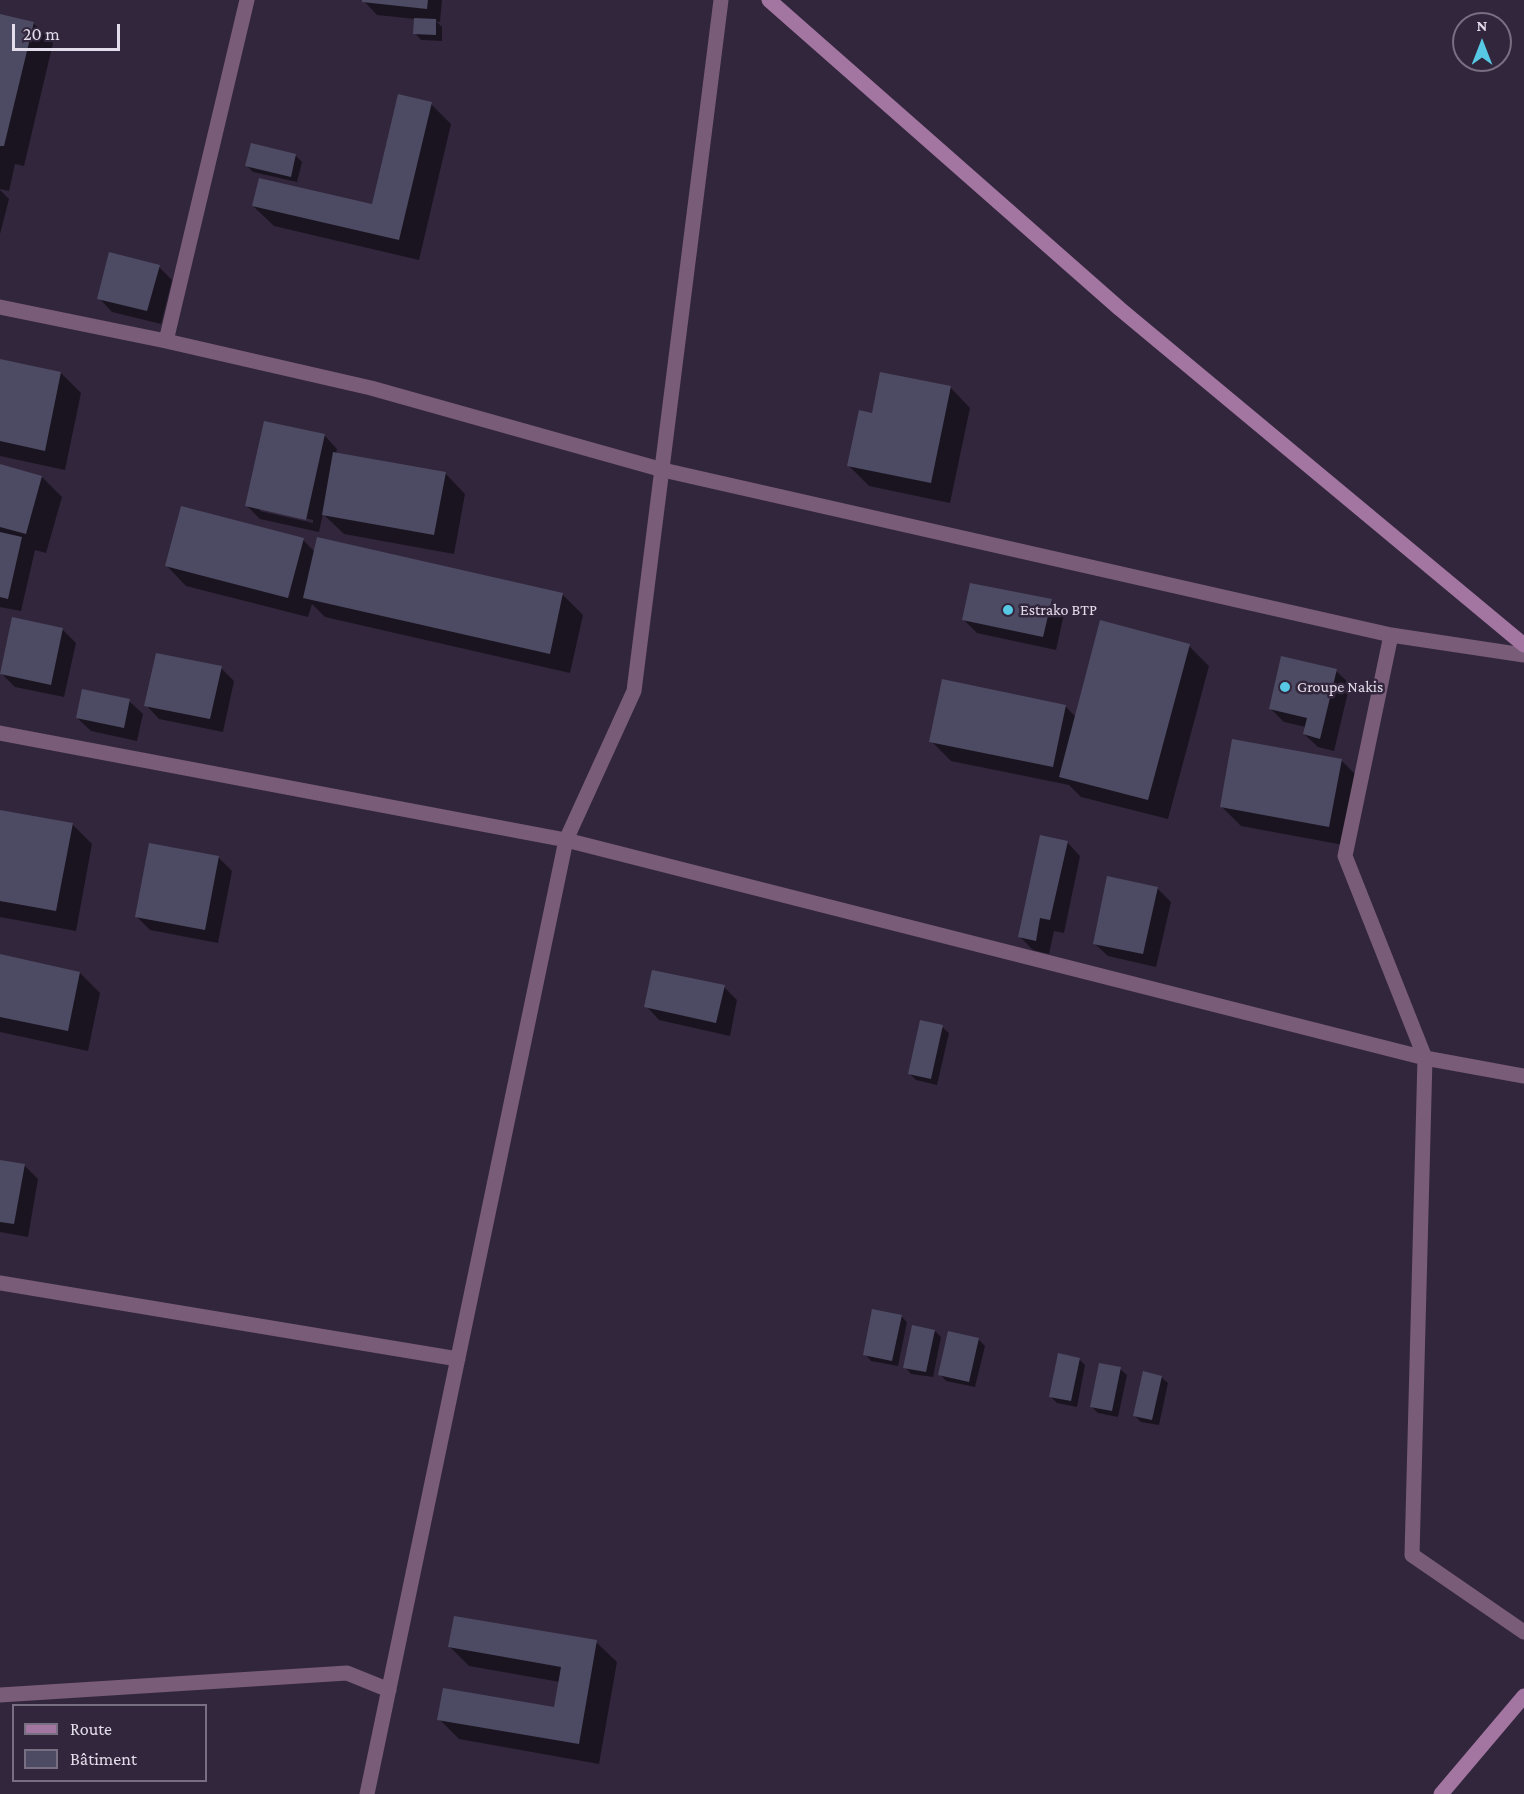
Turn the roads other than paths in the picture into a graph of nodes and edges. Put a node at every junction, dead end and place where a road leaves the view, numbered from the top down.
1 (247, 0) edge
2 (721, 0) edge
3 (769, 0) edge
4 (0, 307) edge
5 (166, 341) junction
6 (663, 470) junction
7 (1391, 635) junction
8 (1524, 645) edge
9 (1524, 655) edge
10 (0, 733) edge
11 (566, 840) junction
12 (1425, 1058) junction
13 (1524, 1076) edge
14 (0, 1283) edge
15 (458, 1359) junction
16 (1524, 1632) edge
17 (389, 1690) junction
18 (0, 1695) edge
19 (1524, 1696) edge
20 (367, 1794) edge
21 (1442, 1794) edge

1 - 5 street
2 - 6 street
3 - 8 main road
4 - 5 street
5 - 6 street
6 - 7 street
6 - 11 street
7 - 9 street
7 - 12 street
10 - 11 street
11 - 12 street
11 - 15 street
12 - 13 street
12 - 16 street
14 - 15 street
15 - 17 street
17 - 18 street
17 - 20 street
19 - 21 main road

